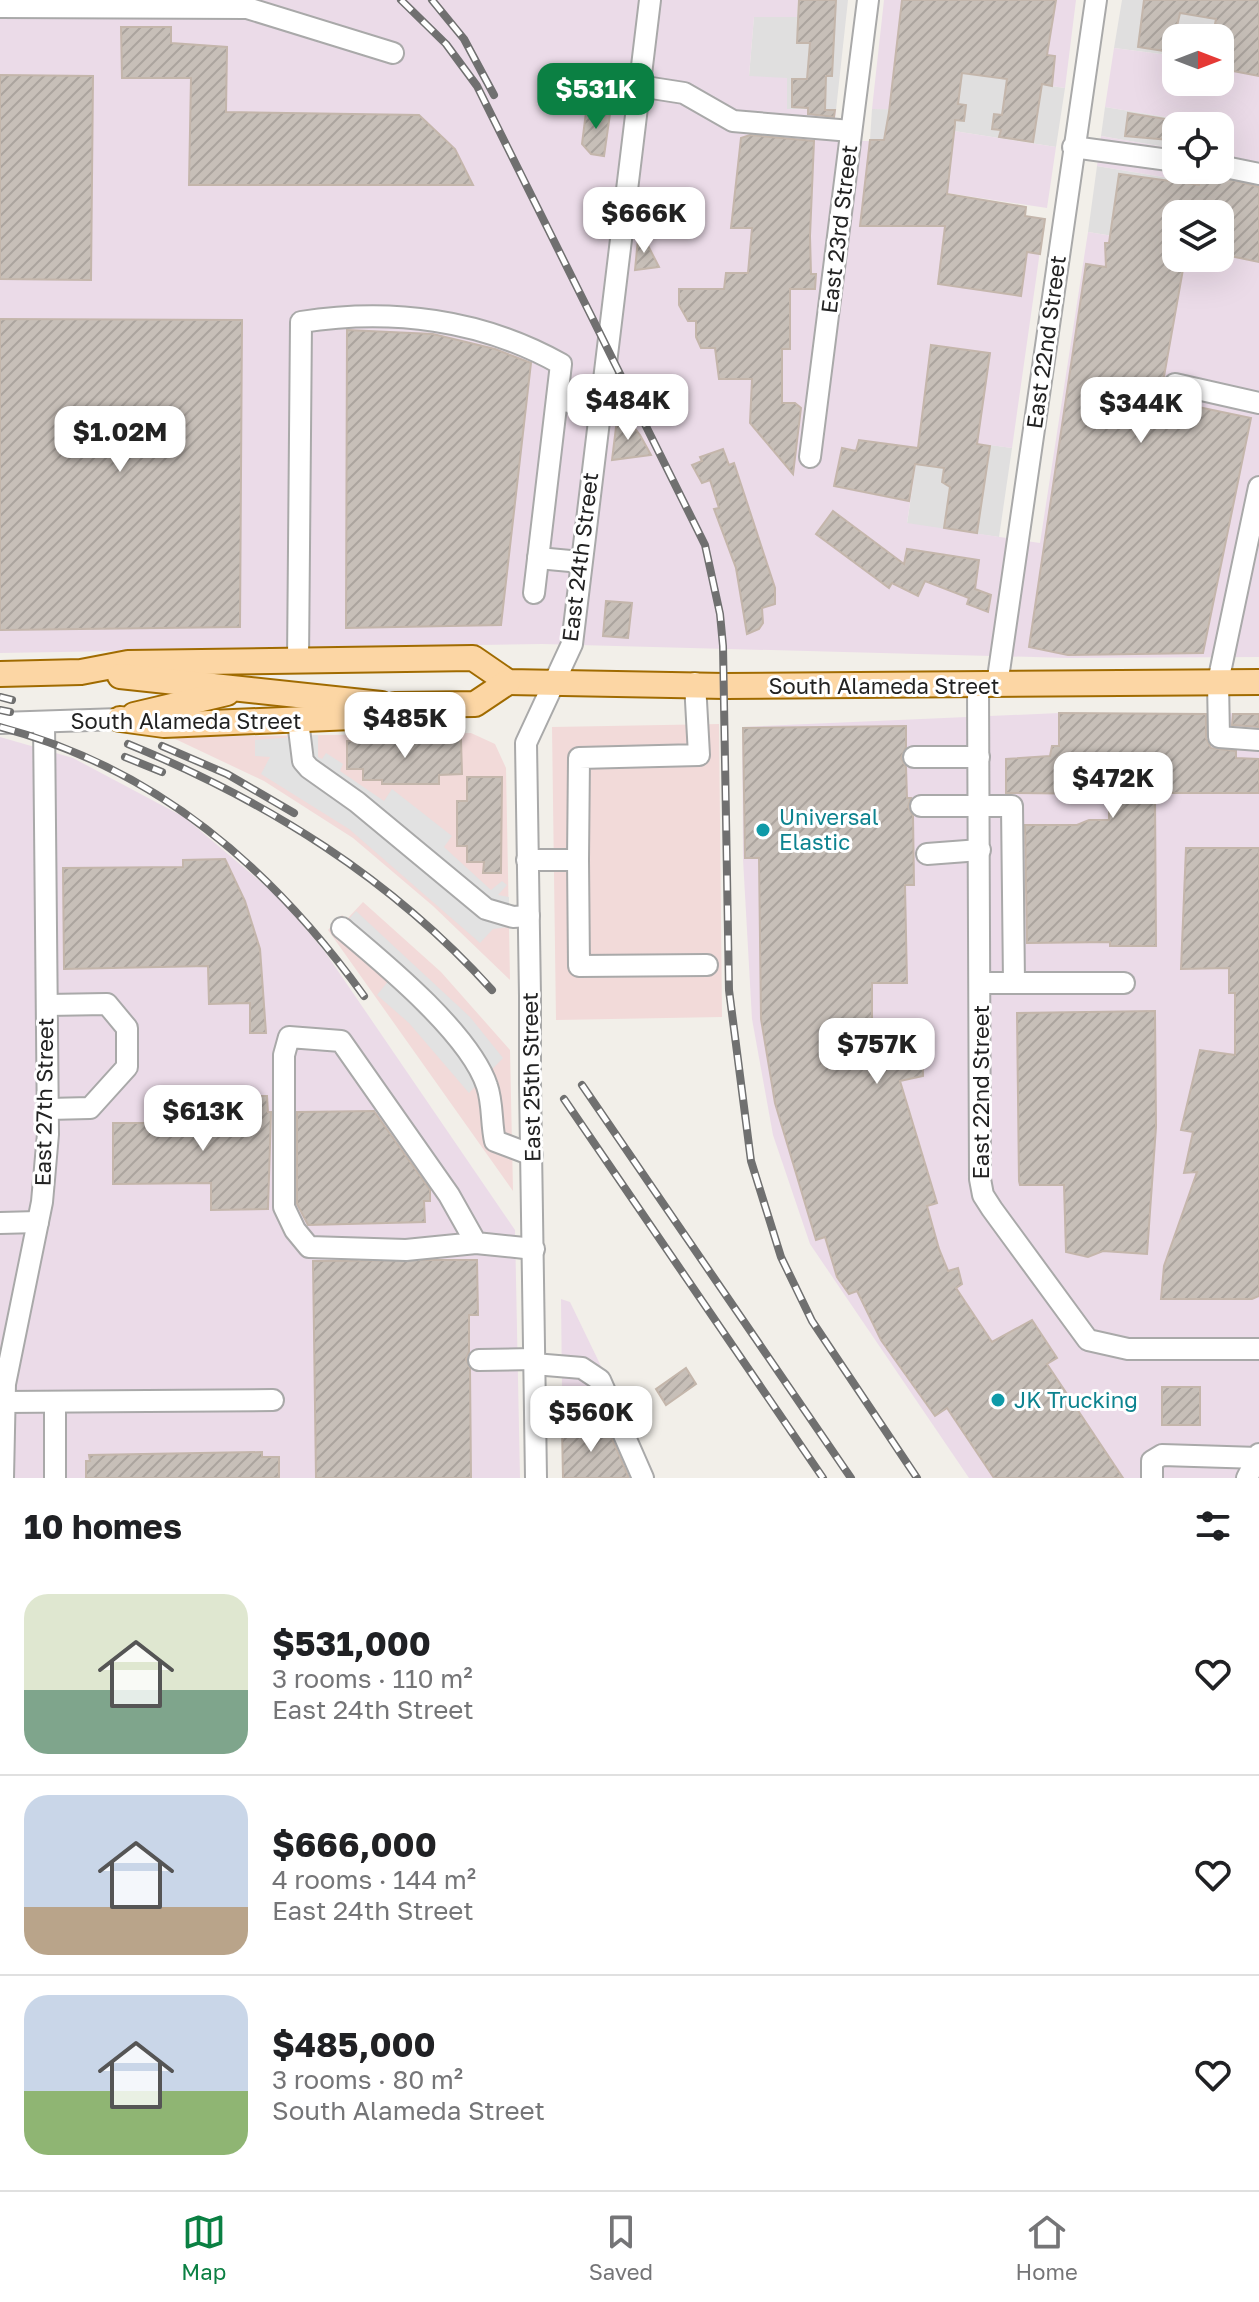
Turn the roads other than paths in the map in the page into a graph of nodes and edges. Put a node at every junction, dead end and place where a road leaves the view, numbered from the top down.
1 (650, 0) edge
2 (868, 0) edge
3 (1096, 0) edge
4 (176, 3) edge
5 (0, 7) edge
6 (393, 53) dead end
7 (639, 86) junction
8 (851, 131) junction
9 (1073, 147) junction
10 (1162, 159) edge
11 (1234, 169) edge
12 (1259, 174) edge
13 (1175, 384) dead end
14 (557, 400) junction
15 (1259, 403) edge
16 (598, 407) junction
17 (810, 457) dead end
18 (1259, 487) edge
19 (538, 558) junction
20 (581, 562) junction
21 (534, 593) dead end
22 (363, 660) junction
23 (298, 661) junction
24 (81, 672) junction
25 (0, 674) edge
26 (508, 682) junction
27 (553, 682) junction
28 (1218, 682) junction
29 (1259, 682) edge
30 (695, 683) junction
31 (988, 685) junction
32 (244, 689) junction
33 (395, 705) junction
34 (120, 719) junction
35 (298, 721) junction
36 (44, 722) junction
37 (0, 723) edge
38 (1259, 740) edge
39 (914, 757) dead end
40 (979, 757) junction
41 (921, 806) dead end
42 (980, 806) junction
43 (980, 850) junction
44 (927, 854) dead end
45 (527, 860) junction
46 (578, 860) junction
47 (529, 916) junction
48 (342, 928) dead end
49 (707, 965) dead end
50 (980, 983) junction
51 (1014, 983) junction
52 (1124, 983) dead end
53 (47, 1005) junction
54 (48, 1109) junction
55 (532, 1155) junction
56 (38, 1222) junction
57 (0, 1223) edge
58 (476, 1243) junction
59 (534, 1249) junction
60 (1259, 1349) edge
61 (479, 1360) dead end
62 (534, 1362) junction
63 (273, 1400) dead end
64 (3, 1402) junction
65 (55, 1402) junction
66 (1258, 1457) edge
67 (3, 1478) edge
68 (55, 1478) edge
69 (536, 1478) edge
70 (643, 1478) edge
71 (1152, 1478) edge
72 (1247, 1478) edge

1 - 7 street, East 24th Street
2 - 8 street, East 23rd Street
3 - 9 street, East 22nd Street
4 - 5 street
4 - 6 street
7 - 8 street
7 - 16 street, East 24th Street
8 - 17 street, East 23rd Street
9 - 10 street
9 - 31 street, East 22nd Street
11 - 12 street
13 - 15 street
14 - 16 street
14 - 19 street
14 - 23 street
16 - 20 street, East 24th Street
18 - 28 street
19 - 20 street
19 - 21 street
20 - 27 street, East 24th Street
22 - 23 main road
22 - 26 main road
22 - 32 main road
23 - 24 main road
24 - 25 main road
24 - 32 main road
26 - 27 main road, South Alameda Street
26 - 33 main road, South Alameda Street
27 - 30 main road, South Alameda Street
27 - 45 street, East 25th Street
28 - 29 main road, South Alameda Street
28 - 31 main road, South Alameda Street
28 - 38 street
30 - 31 main road, South Alameda Street
30 - 46 street
31 - 40 street, East 22nd Street
32 - 33 main road
32 - 34 main road
33 - 35 main road, South Alameda Street
34 - 35 main road, South Alameda Street
34 - 36 street, South Alameda Street
35 - 47 street
36 - 37 street, South Alameda Street
36 - 53 street, East 27th Street
39 - 40 street
40 - 42 street, East 22nd Street
41 - 42 street
42 - 43 street, East 22nd Street
42 - 51 street
43 - 44 street
43 - 50 street, East 22nd Street
45 - 46 street
45 - 47 street, East 25th Street
46 - 49 street
47 - 55 street, East 25th Street, bridge
48 - 55 street
50 - 51 street
50 - 60 street, East 22nd Street
51 - 52 street
53 - 54 street, East 27th Street
53 - 54 street
54 - 56 street, East 27th Street
55 - 59 street, East 25th Street
56 - 57 street
56 - 64 street, East 27th Street
58 - 58 street
58 - 59 street
59 - 62 street, East 25th Street
61 - 62 street
62 - 69 street, East 25th Street
62 - 70 street
63 - 65 street
64 - 65 street
64 - 67 street, East 27th Street
65 - 68 street
66 - 71 street
66 - 72 street

